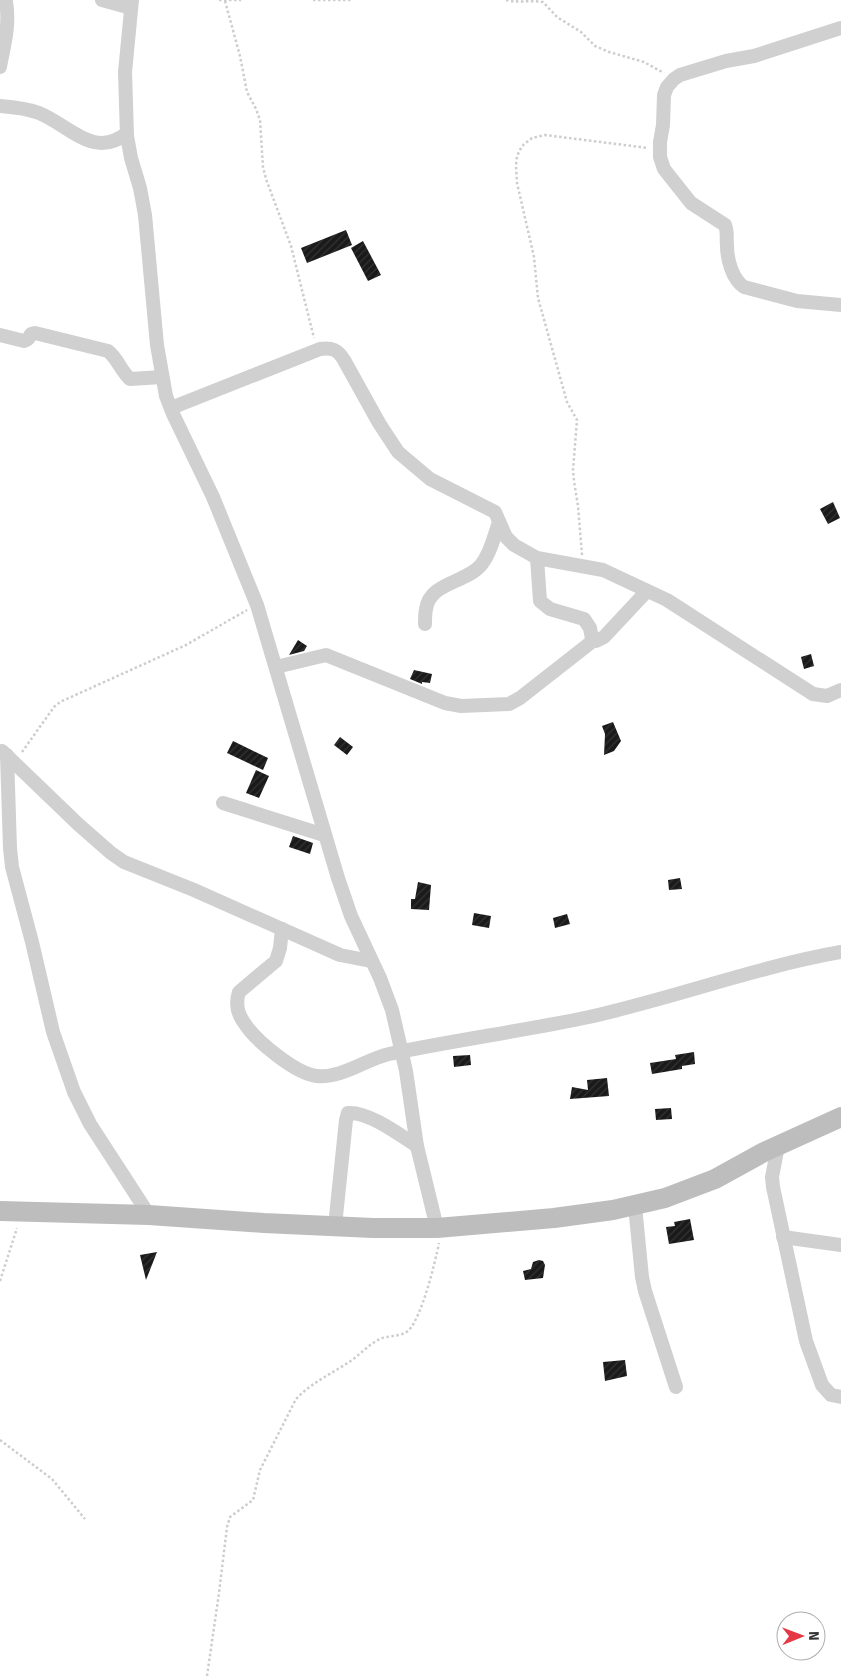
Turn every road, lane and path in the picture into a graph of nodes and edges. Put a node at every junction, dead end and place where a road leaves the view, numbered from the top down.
1 (102, 0) edge
2 (219, 0) edge
3 (242, 0) edge
4 (313, 0) edge
5 (351, 0) edge
6 (506, 0) edge
7 (225, 1) edge
8 (7, 2) edge
9 (131, 4) edge
10 (841, 28) edge
11 (0, 68) edge
12 (674, 79) junction
13 (0, 106) edge
14 (127, 133) junction
15 (659, 150) junction
16 (841, 305) edge
17 (0, 335) edge
18 (316, 350) junction
19 (162, 377) junction
20 (171, 408) junction
21 (499, 522) junction
22 (538, 558) junction
23 (583, 565) junction
24 (647, 591) junction
25 (257, 605) junction
26 (425, 624) dead end
27 (594, 640) junction
28 (276, 667) junction
29 (841, 690) edge
30 (7, 755) edge
31 (224, 803) dead end
32 (324, 835) junction
33 (282, 929) junction
34 (841, 952) edge
35 (371, 961) junction
36 (402, 1052) junction
37 (841, 1118) edge
38 (417, 1146) junction
39 (778, 1146) junction
40 (635, 1206) junction
41 (0, 1212) edge
42 (22, 1212) junction
43 (149, 1215) junction
44 (335, 1226) junction
45 (440, 1228) junction
46 (783, 1237) junction
47 (841, 1245) edge
48 (0, 1281) edge
49 (676, 1388) dead end
50 (841, 1397) edge
51 (0, 1440) edge
52 (85, 1519) dead end
53 (207, 1676) edge

1 - 9 street
2 - 7 path
3 - 7 path
4 - 5 path
6 - 12 path
7 - 18 path
8 - 11 street
9 - 14 street
10 - 12 street
12 - 15 street
13 - 14 street
14 - 19 street
15 - 16 street
15 - 23 path
17 - 19 street
18 - 20 street
18 - 21 street
19 - 20 street
20 - 25 street
21 - 22 street
21 - 26 street
22 - 23 street
22 - 27 street
23 - 24 street
24 - 27 street
24 - 29 street
25 - 28 street
25 - 30 path
27 - 28 street
28 - 32 street
30 - 33 street
30 - 43 street
31 - 32 street
32 - 35 street
33 - 35 street
33 - 36 street
34 - 36 street
35 - 36 street
36 - 38 street
37 - 39 street
38 - 44 street
38 - 45 street
39 - 40 street
39 - 46 street
40 - 45 street
40 - 49 street
41 - 42 street
42 - 43 street
42 - 48 path
43 - 44 street
44 - 45 street
45 - 53 path
46 - 47 street
46 - 50 street
51 - 52 path

